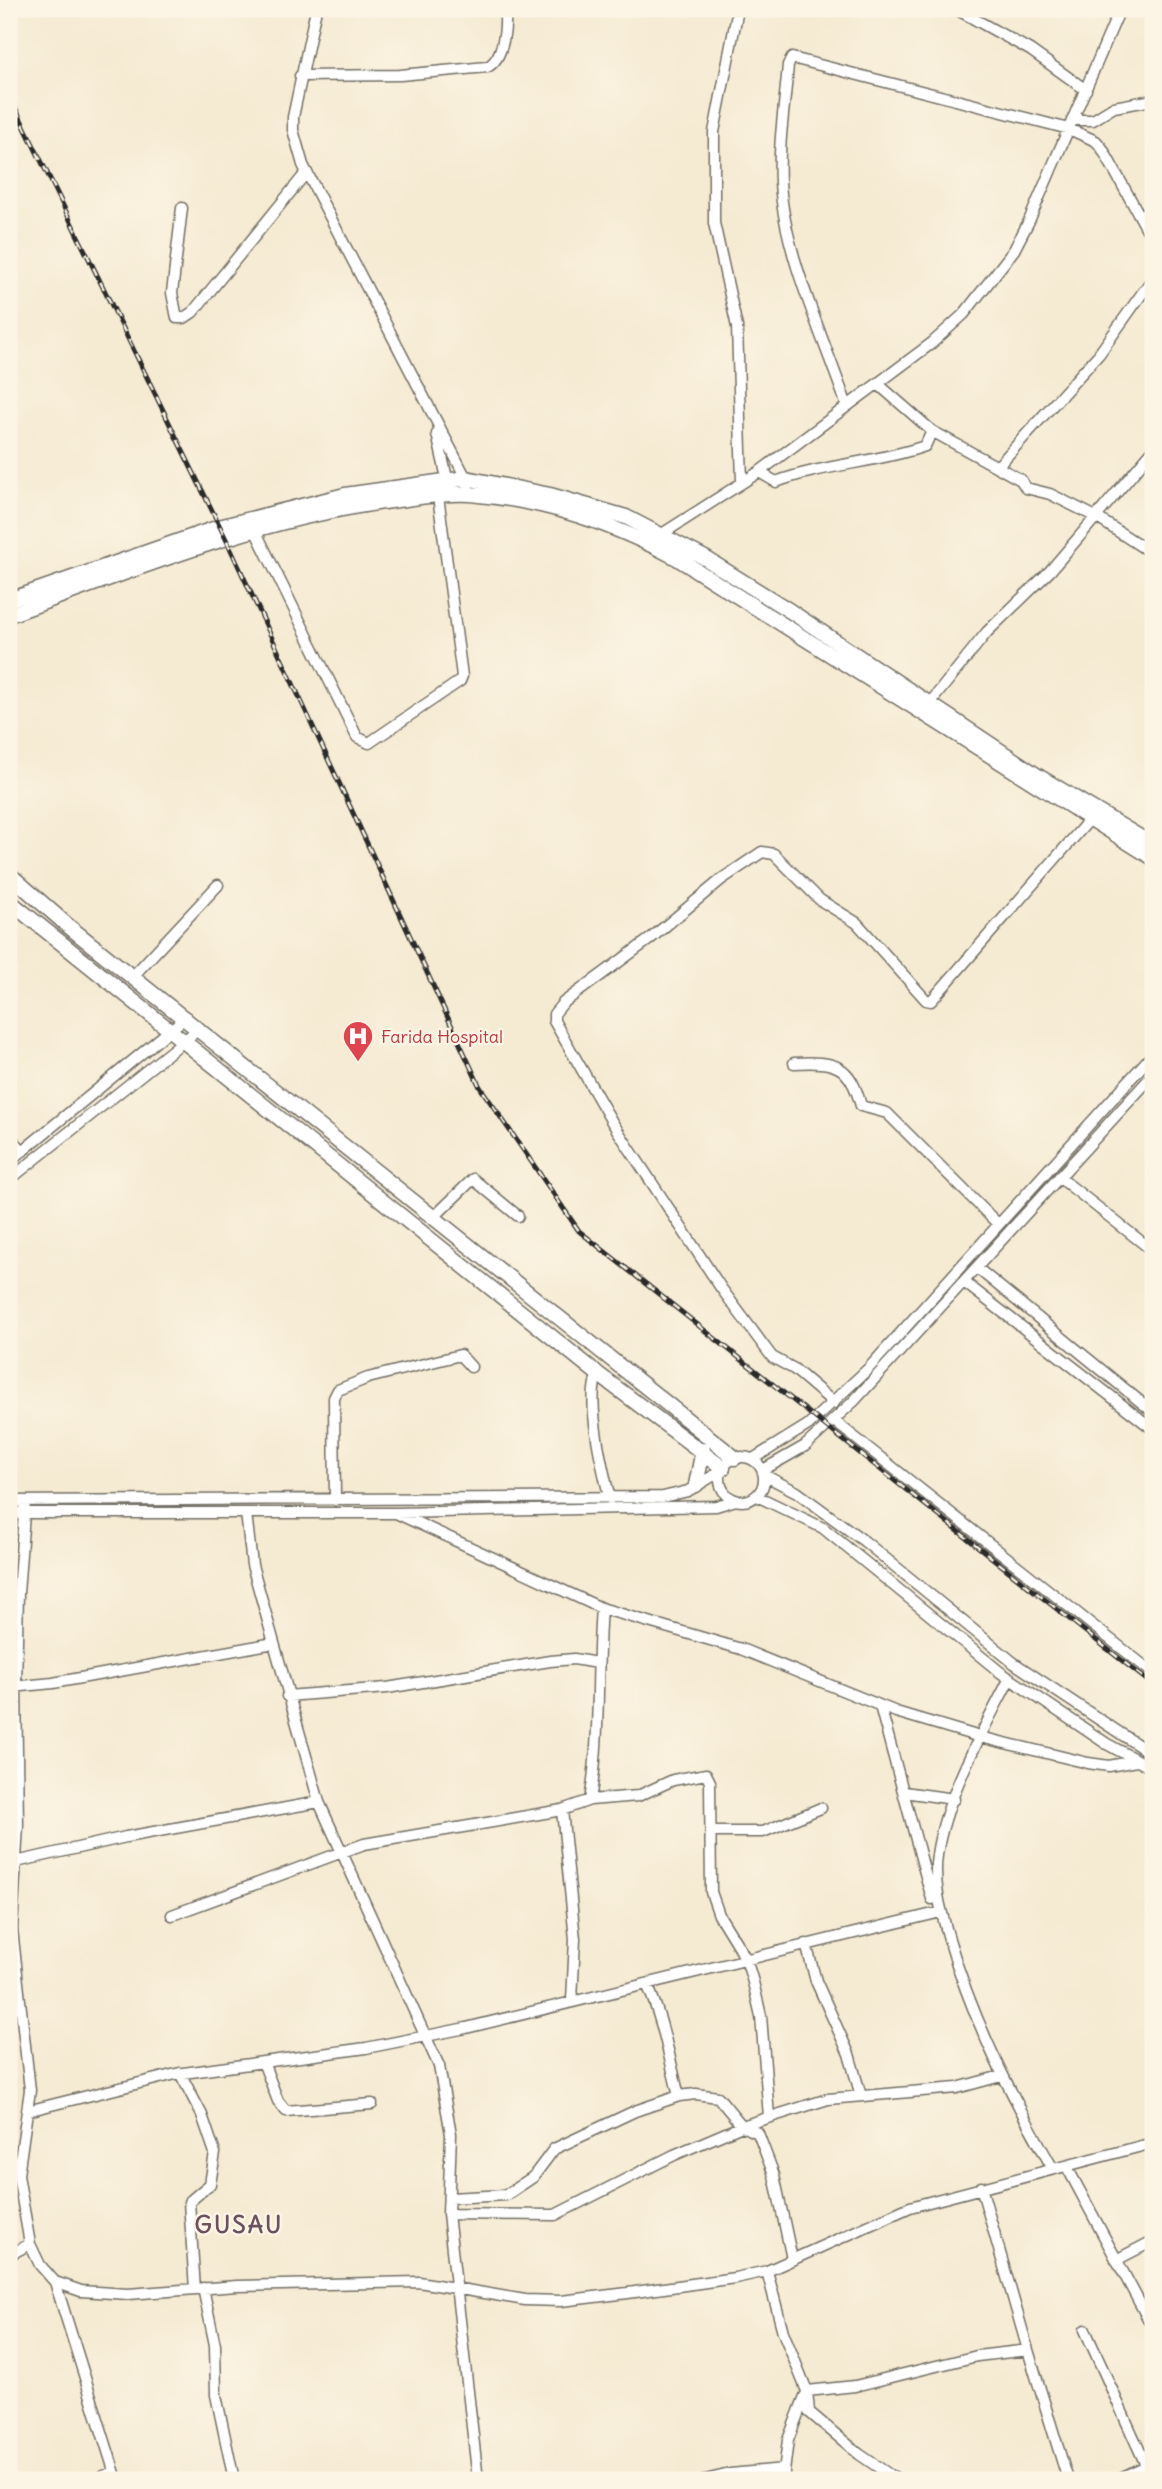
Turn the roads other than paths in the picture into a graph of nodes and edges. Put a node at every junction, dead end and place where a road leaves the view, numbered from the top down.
1 (316, 9) edge
2 (504, 9) edge
3 (738, 9) edge
4 (956, 9) edge
5 (1120, 9) edge
6 (300, 76) junction
7 (1086, 90) junction
8 (1153, 100) edge
9 (1071, 125) junction
10 (306, 173) junction
11 (182, 208) dead end
12 (1153, 240) edge
13 (1153, 278) edge
14 (878, 384) junction
15 (847, 407) junction
16 (432, 418) junction
17 (932, 431) junction
18 (1153, 450) edge
19 (997, 467) junction
20 (759, 472) junction
21 (466, 478) junction
22 (448, 479) junction
23 (742, 481) junction
24 (469, 494) junction
25 (444, 495) junction
26 (1096, 517) junction
27 (255, 530) junction
28 (662, 534) junction
29 (1153, 554) edge
30 (9, 600) edge
31 (9, 615) edge
32 (930, 704) junction
33 (1090, 819) junction
34 (1153, 845) edge
35 (1153, 858) edge
36 (9, 874) edge
37 (218, 885) dead end
38 (9, 901) edge
39 (134, 975) junction
40 (187, 1017) junction
41 (200, 1028) junction
42 (172, 1031) junction
43 (184, 1042) junction
44 (1153, 1054) edge
45 (794, 1063) dead end
46 (1153, 1075) edge
47 (9, 1136) edge
48 (23, 1151) junction
49 (9, 1162) edge
50 (1059, 1177) junction
51 (9, 1180) edge
52 (519, 1216) dead end
53 (434, 1217) junction
54 (998, 1224) junction
55 (1153, 1251) edge
56 (976, 1268) junction
57 (964, 1282) junction
58 (471, 1367) dead end
59 (598, 1374) junction
60 (834, 1403) junction
61 (1153, 1412) edge
62 (834, 1421) junction
63 (1153, 1429) edge
64 (703, 1450) junction
65 (735, 1458) junction
66 (753, 1459) junction
67 (722, 1470) junction
68 (763, 1472) junction
69 (696, 1485) junction
70 (757, 1496) junction
71 (610, 1499) junction
72 (335, 1500) junction
73 (736, 1500) junction
74 (9, 1501) edge
75 (25, 1501) junction
76 (9, 1513) edge
77 (246, 1513) junction
78 (396, 1513) junction
79 (24, 1514) junction
80 (601, 1608) junction
81 (274, 1643) junction
82 (597, 1663) junction
83 (1153, 1673) edge
84 (1010, 1678) junction
85 (12, 1687) edge
86 (287, 1696) junction
87 (880, 1706) junction
88 (980, 1737) junction
89 (1153, 1755) edge
90 (1136, 1761) junction
91 (13, 1763) edge
92 (1153, 1769) edge
93 (904, 1792) junction
94 (954, 1799) junction
95 (590, 1800) junction
96 (319, 1802) junction
97 (821, 1808) dead end
98 (562, 1810) junction
99 (711, 1832) junction
100 (341, 1852) junction
101 (16, 1862) junction
102 (938, 1912) junction
103 (172, 1915) dead end
104 (10, 1929) edge
105 (806, 1944) junction
106 (746, 1959) junction
107 (647, 1984) junction
108 (572, 2001) junction
109 (427, 2036) junction
110 (263, 2062) junction
111 (180, 2073) junction
112 (1002, 2076) junction
113 (679, 2096) junction
114 (861, 2096) junction
115 (372, 2104) dead end
116 (27, 2111) junction
117 (769, 2118) junction
118 (741, 2126) junction
119 (1153, 2143) edge
120 (22, 2149) junction
121 (9, 2153) edge
122 (1052, 2167) junction
123 (1068, 2167) junction
124 (981, 2187) junction
125 (449, 2197) junction
126 (447, 2214) junction
127 (1153, 2241) edge
128 (30, 2244) junction
129 (9, 2255) edge
130 (792, 2259) junction
131 (1116, 2260) junction
132 (767, 2271) junction
133 (55, 2281) junction
134 (454, 2286) junction
135 (199, 2289) junction
136 (1153, 2328) edge
137 (1085, 2330) dead end
138 (1028, 2350) junction
139 (807, 2391) junction
140 (1150, 2464) edge
141 (784, 2475) edge
142 (116, 2476) edge
143 (94, 2480) edge
144 (234, 2480) edge
145 (478, 2480) edge
146 (705, 2480) edge
147 (897, 2480) edge
148 (1068, 2480) edge
149 (1118, 2480) edge

1 - 6 street
2 - 6 street
3 - 23 street
4 - 7 street
5 - 7 street
6 - 10 street
7 - 9 street
8 - 9 street
9 - 12 street
9 - 14 street
9 - 15 street
10 - 11 street
10 - 16 street
13 - 19 street
14 - 15 street
14 - 17 street
15 - 20 street
16 - 21 street
16 - 22 street
17 - 19 street
17 - 20 street
18 - 26 street
19 - 26 street
20 - 23 street
21 - 22 main road
21 - 24 street
21 - 28 main road
22 - 25 street
22 - 30 main road
23 - 28 street
24 - 25 main road
24 - 33 main road
25 - 27 main road
25 - 27 street
26 - 29 street
26 - 32 street
27 - 31 main road
28 - 32 main road
32 - 34 main road
33 - 35 main road
33 - 60 street
36 - 39 main road
37 - 39 street
38 - 42 main road
39 - 40 main road
40 - 41 main road
40 - 42 street
41 - 43 street
41 - 53 main road
42 - 43 main road
42 - 48 street
43 - 51 street
43 - 59 main road
44 - 54 street
45 - 54 street
46 - 50 street
47 - 48 street
48 - 49 street
50 - 55 street
50 - 56 street
52 - 53 street
53 - 65 main road
54 - 60 street
56 - 57 street
56 - 61 street
57 - 62 street
57 - 63 street
58 - 72 street
59 - 64 main road
59 - 71 street
60 - 66 street
62 - 68 street
62 - 83 street
64 - 67 main road
64 - 69 main road
65 - 66 street
65 - 67 street
66 - 68 street
67 - 69 street
67 - 73 street
68 - 70 street
68 - 89 street
69 - 71 street
70 - 73 street
70 - 84 street
71 - 72 street
72 - 75 street
73 - 78 street
74 - 75 street
75 - 79 street
76 - 79 street
77 - 78 street
77 - 79 street
77 - 81 street
78 - 80 street
79 - 85 street
80 - 82 street
80 - 87 street
81 - 85 street
81 - 86 street
82 - 86 street
82 - 95 street
84 - 88 street
84 - 90 street
85 - 91 street
86 - 96 street
87 - 88 street
87 - 93 street
88 - 90 street
88 - 94 street
90 - 92 street
91 - 101 street
93 - 94 street
93 - 102 street
94 - 102 street
95 - 98 street
95 - 99 street
96 - 100 street
96 - 101 street
97 - 99 street
98 - 100 street
98 - 108 street
99 - 106 street
100 - 103 street
100 - 109 street
101 - 104 street
102 - 105 street
102 - 112 street
104 - 116 street
105 - 106 street
105 - 114 street
106 - 107 street
106 - 117 street
107 - 108 street
107 - 113 street
108 - 109 street
109 - 110 street
109 - 125 street
110 - 111 street
110 - 115 street
111 - 116 street
111 - 135 street
112 - 114 street
112 - 122 street
113 - 118 street
113 - 125 street
114 - 117 street
116 - 120 street
117 - 118 street
118 - 126 street
118 - 130 street
119 - 123 street
120 - 121 street
120 - 128 street
122 - 123 street
122 - 124 street
123 - 131 street
124 - 130 street
124 - 138 street
125 - 126 street
126 - 134 street
127 - 131 street
128 - 129 street
128 - 133 street
130 - 132 street
131 - 136 street
132 - 134 street
132 - 139 street
133 - 135 street
133 - 142 street
134 - 135 street
134 - 145 street
135 - 144 street
137 - 140 street
138 - 139 street
138 - 148 street
139 - 141 street
139 - 147 street
140 - 149 street
141 - 146 street
142 - 143 street

